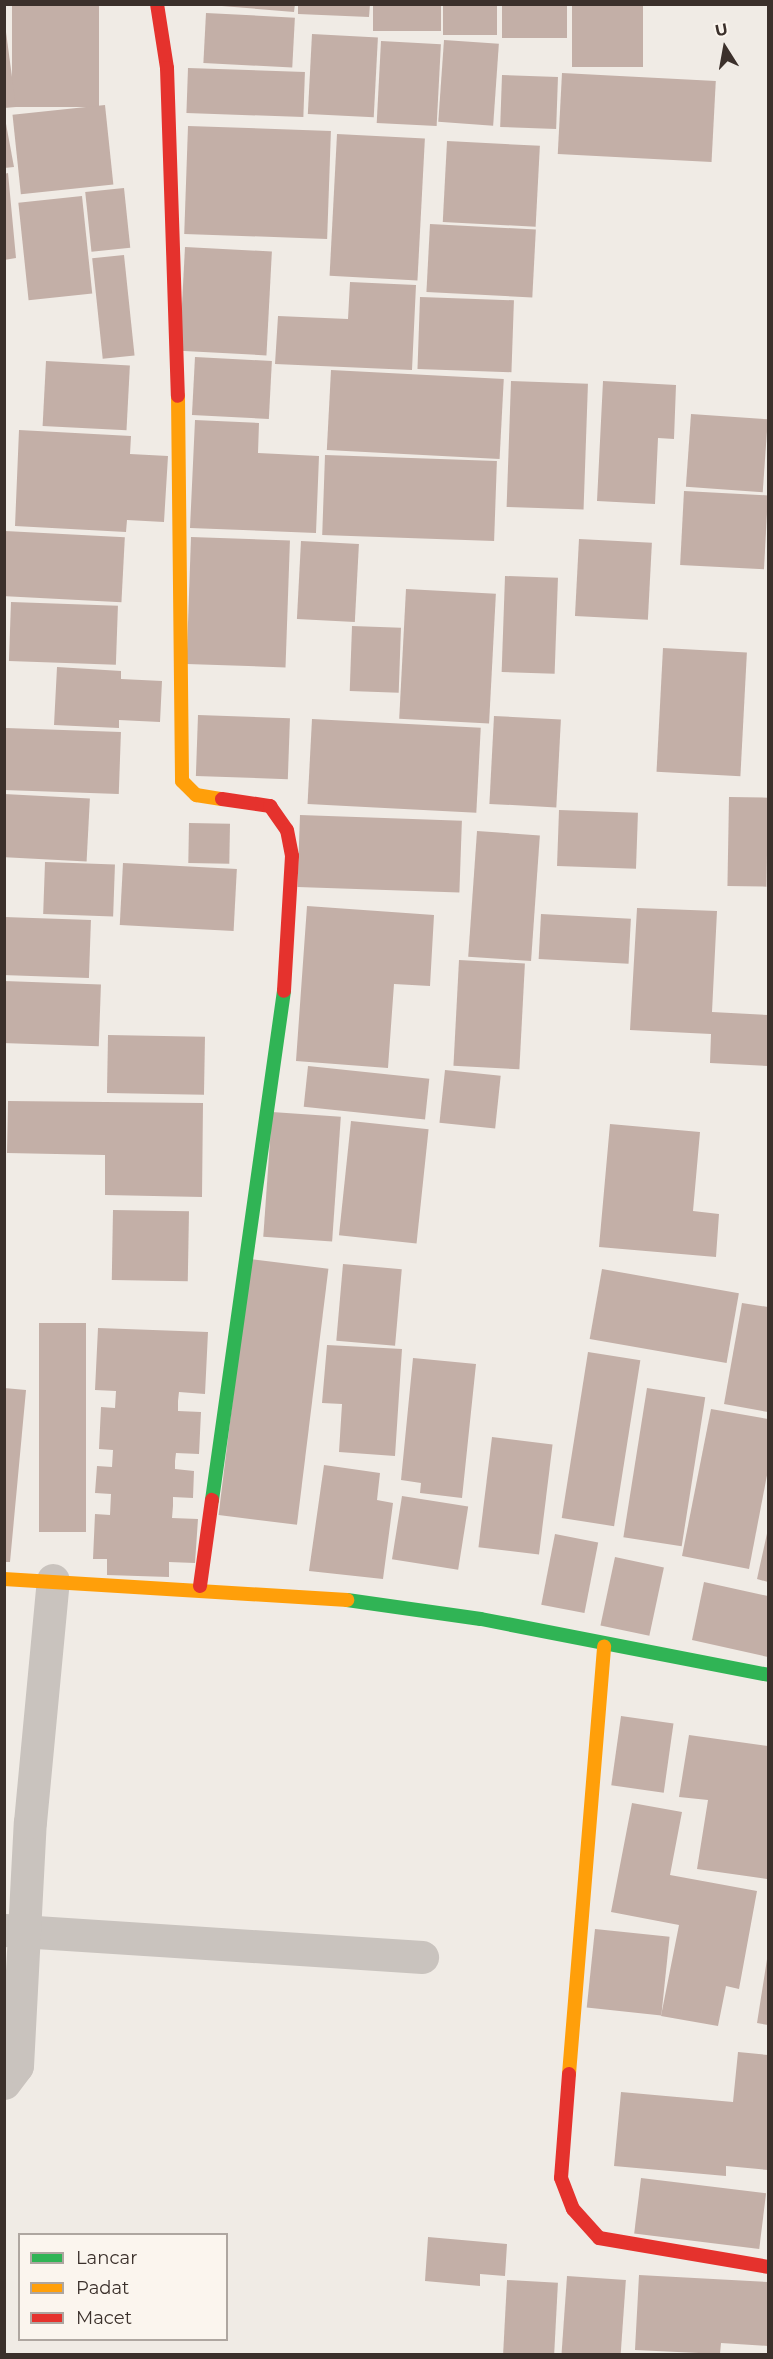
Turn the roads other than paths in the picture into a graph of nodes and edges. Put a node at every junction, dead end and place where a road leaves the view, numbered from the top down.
1 (157, 4) edge
2 (4, 1579) edge
3 (53, 1580) junction
4 (200, 1586) junction
5 (603, 1646) junction
6 (768, 1675) edge
7 (17, 1822) edge
8 (15, 1930) edge
9 (422, 1957) dead end
10 (12, 2029) edge
11 (4, 2084) edge
12 (768, 2267) edge

1 - 4 street
2 - 3 street
3 - 4 street
3 - 7 street
4 - 5 street
5 - 6 street
5 - 12 street
7 - 8 street
8 - 9 street
8 - 10 street
10 - 11 street

